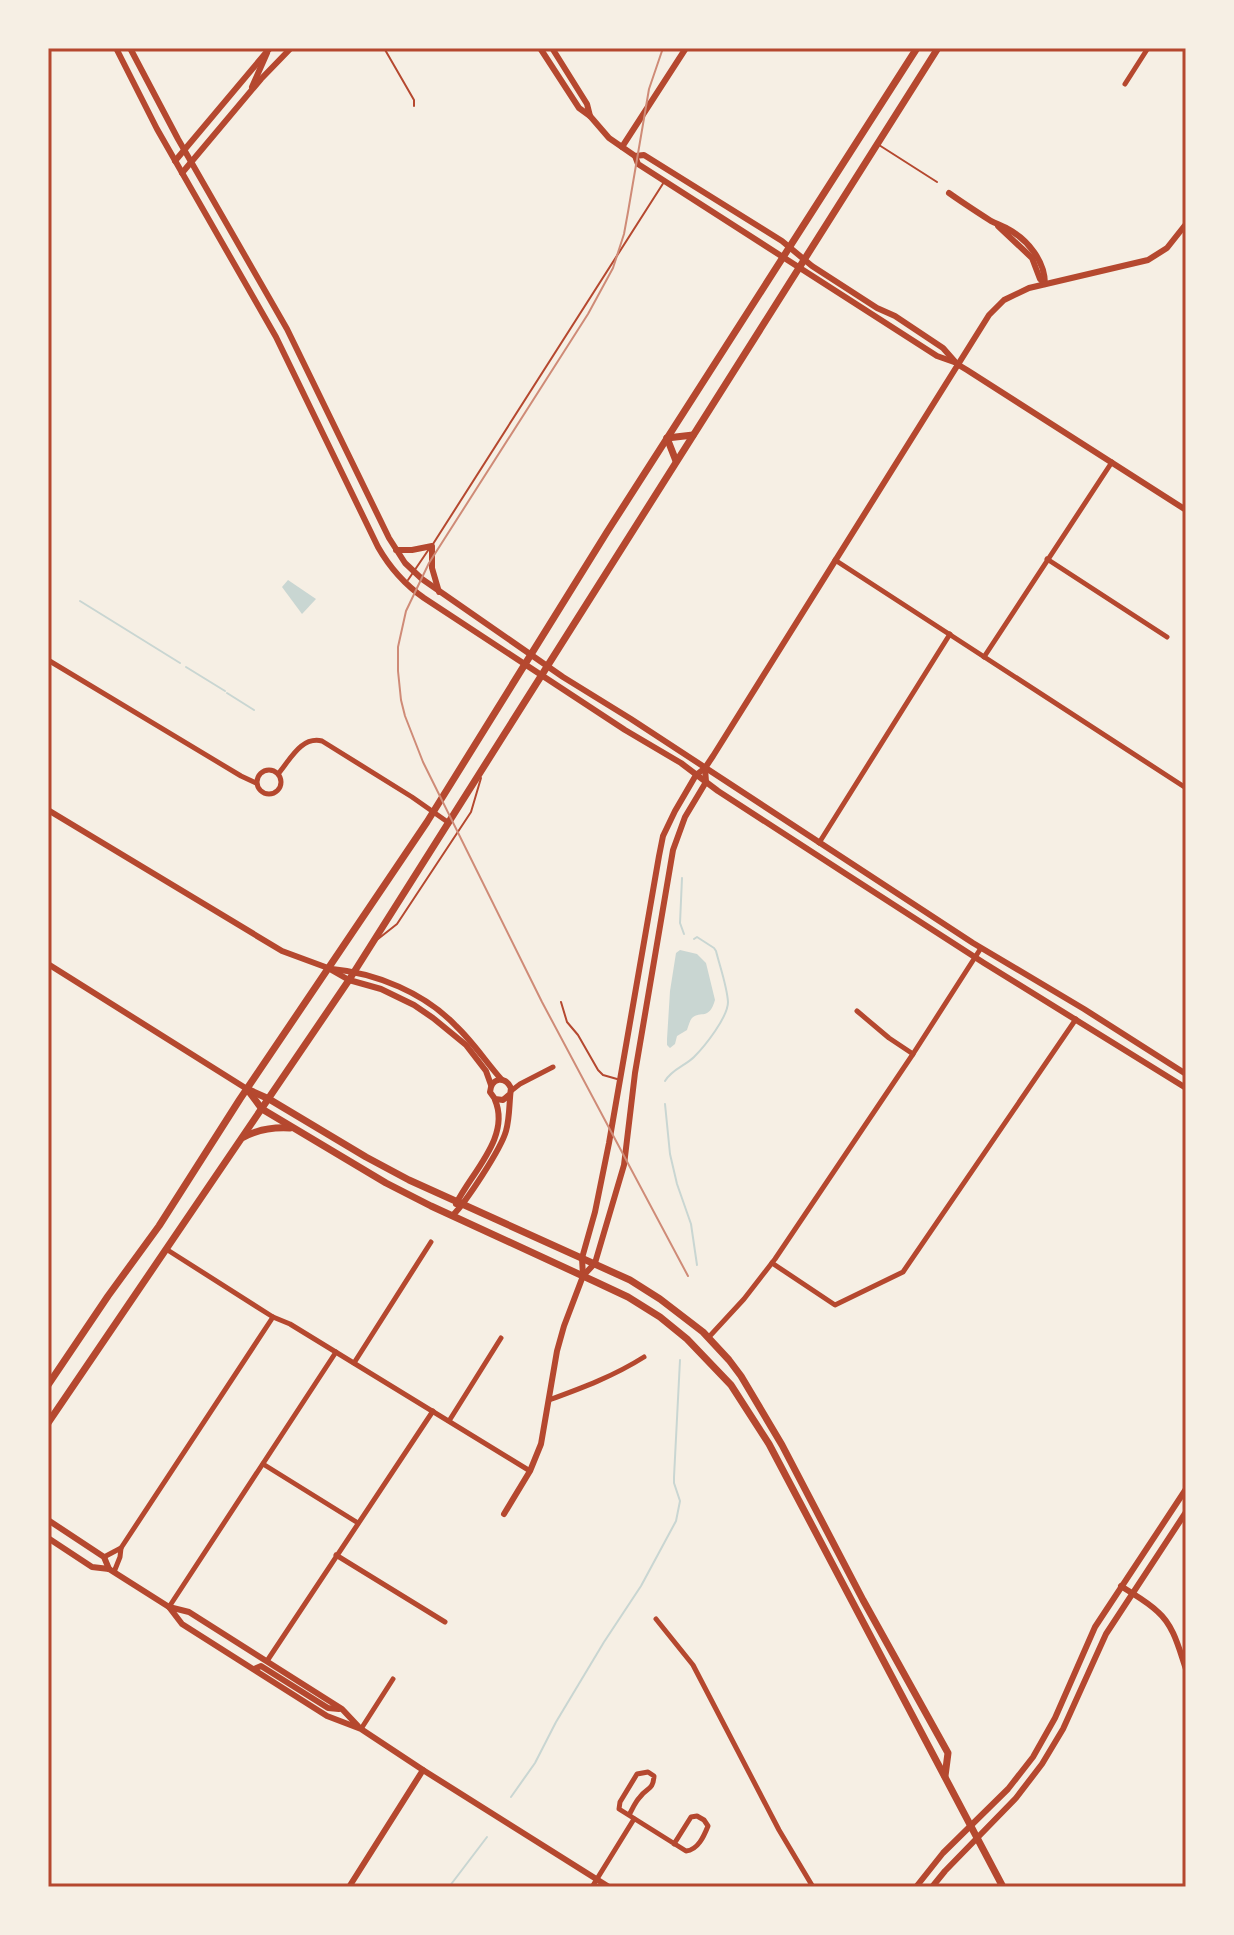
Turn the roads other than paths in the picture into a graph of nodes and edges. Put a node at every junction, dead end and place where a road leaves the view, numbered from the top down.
1 (116, 48) edge
2 (130, 48) edge
3 (291, 48) edge
4 (384, 48) edge
5 (540, 48) edge
6 (552, 48) edge
7 (686, 48) edge
8 (917, 48) edge
9 (938, 48) edge
10 (1148, 48) edge
11 (269, 49) edge
12 (1125, 84) dead end
13 (249, 93) junction
14 (414, 106) dead end
15 (590, 116) junction
16 (878, 145) junction
17 (622, 147) junction
18 (184, 149) junction
19 (635, 156) junction
20 (175, 161) junction
21 (191, 162) junction
22 (182, 173) junction
23 (665, 181) junction
24 (937, 182) dead end
25 (949, 193) dead end
26 (1186, 224) edge
27 (789, 247) junction
28 (783, 257) junction
29 (802, 264) junction
30 (1045, 284) junction
31 (300, 355) junction
32 (287, 359) junction
33 (957, 364) junction
34 (693, 435) junction
35 (667, 438) junction
36 (676, 461) junction
37 (1112, 462) junction
38 (1186, 510) edge
39 (432, 546) junction
40 (396, 550) junction
41 (1047, 559) junction
42 (835, 560) junction
43 (414, 572) junction
44 (405, 583) junction
45 (439, 592) junction
46 (950, 634) junction
47 (1167, 637) dead end
48 (530, 653) junction
49 (984, 657) junction
50 (48, 660) edge
51 (524, 663) junction
52 (547, 665) junction
53 (541, 674) junction
54 (485, 764) junction
55 (705, 768) junction
56 (278, 774) junction
57 (696, 775) junction
58 (706, 782) junction
59 (256, 783) junction
60 (1186, 788) edge
61 (48, 810) edge
62 (433, 812) junction
63 (449, 823) junction
64 (819, 843) junction
65 (371, 945) junction
66 (981, 948) junction
67 (976, 957) junction
68 (48, 964) edge
69 (328, 968) junction
70 (355, 971) junction
71 (349, 980) junction
72 (561, 1002) dead end
73 (857, 1011) dead end
74 (1076, 1019) junction
75 (913, 1054) junction
76 (553, 1067) dead end
77 (1186, 1074) edge
78 (504, 1080) junction
79 (621, 1080) junction
80 (520, 1084) junction
81 (491, 1085) junction
82 (1186, 1088) edge
83 (247, 1089) junction
84 (510, 1093) junction
85 (269, 1099) junction
86 (495, 1099) junction
87 (262, 1109) junction
88 (293, 1128) junction
89 (242, 1138) junction
90 (459, 1204) junction
91 (453, 1215) junction
92 (431, 1242) dead end
93 (166, 1249) junction
94 (582, 1258) junction
95 (595, 1263) junction
96 (772, 1263) junction
97 (583, 1276) junction
98 (273, 1317) junction
99 (501, 1338) dead end
100 (708, 1338) junction
101 (336, 1352) junction
102 (644, 1357) dead end
103 (354, 1363) junction
104 (48, 1385) edge
105 (549, 1400) junction
106 (433, 1411) junction
107 (449, 1421) junction
108 (48, 1423) edge
109 (263, 1464) junction
110 (530, 1471) junction
111 (1186, 1489) edge
112 (1186, 1512) edge
113 (504, 1514) dead end
114 (48, 1520) edge
115 (358, 1523) junction
116 (48, 1538) edge
117 (121, 1548) junction
118 (336, 1555) junction
119 (104, 1557) junction
120 (112, 1570) junction
121 (1121, 1586) junction
122 (1132, 1594) junction
123 (169, 1607) junction
124 (656, 1619) dead end
125 (445, 1622) dead end
126 (267, 1661) junction
127 (254, 1669) junction
128 (1186, 1669) edge
129 (393, 1679) dead end
130 (342, 1709) junction
131 (361, 1729) junction
132 (423, 1770) junction
133 (946, 1780) junction
134 (632, 1817) junction
135 (970, 1826) junction
136 (977, 1839) junction
137 (674, 1844) junction
138 (597, 1879) junction
139 (349, 1887) edge
140 (592, 1887) edge
141 (609, 1887) edge
142 (813, 1887) edge
143 (916, 1887) edge
144 (932, 1887) edge
145 (1003, 1887) edge

1 - 20 main road
2 - 18 main road
3 - 13 main road
4 - 14 lane
5 - 15 main road
6 - 15 main road
7 - 17 main road
8 - 27 main road
9 - 16 main road
10 - 12 street
11 - 13 main road
11 - 18 main road
13 - 21 main road
15 - 17 main road
16 - 24 lane
16 - 29 main road
17 - 19 main road
18 - 20 main road
18 - 21 main road
19 - 23 main road
19 - 27 main road
20 - 22 main road
21 - 22 main road
21 - 31 main road
22 - 32 main road
23 - 28 main road
23 - 39 lane
25 - 30 main road
26 - 30 main road
27 - 28 main road
27 - 29 main road
28 - 29 main road
28 - 35 main road
29 - 33 main road
29 - 34 main road
30 - 33 main road
31 - 32 main road
31 - 40 main road
32 - 44 main road
33 - 37 main road
33 - 42 main road
34 - 35 main road
34 - 36 main road
35 - 36 main road
35 - 48 main road
36 - 52 main road
37 - 38 main road
37 - 41 street
39 - 40 main road
39 - 43 lane
39 - 45 main road
40 - 43 main road
41 - 47 street
41 - 49 street
42 - 46 street
42 - 55 main road
43 - 44 lane
43 - 45 main road
44 - 51 main road
45 - 48 main road
46 - 49 street
46 - 64 street
48 - 51 main road
48 - 52 main road
49 - 60 street
50 - 59 street
51 - 53 main road
51 - 62 main road
52 - 53 main road
52 - 55 main road
53 - 54 main road
53 - 57 main road
54 - 63 main road
54 - 65 lane
55 - 57 main road
55 - 58 main road
55 - 64 main road
56 - 59 street
56 - 59 street
56 - 62 street
57 - 58 main road
57 - 79 main road
58 - 67 main road
58 - 95 main road
61 - 69 main road
62 - 63 street
62 - 69 main road
63 - 65 main road
64 - 66 main road
65 - 70 main road
66 - 67 street
66 - 77 main road
67 - 74 main road
67 - 75 street
68 - 83 main road
69 - 70 main road
69 - 71 main road
69 - 83 main road
70 - 71 main road
70 - 78 main road
71 - 81 main road
71 - 85 main road
72 - 79 lane
73 - 75 street
74 - 82 main road
74 - 96 street
75 - 96 street
76 - 80 street
78 - 80 street
78 - 81 main road
78 - 84 main road
79 - 94 main road
80 - 84 street
81 - 86 main road
83 - 85 main road
83 - 87 main road
83 - 104 main road
84 - 86 main road
84 - 90 main road
85 - 87 main road
85 - 90 main road
86 - 90 main road
87 - 88 main road
87 - 89 main road
88 - 89 main road
88 - 91 main road
89 - 93 main road
90 - 91 main road
90 - 94 main road
91 - 97 main road
92 - 103 street
93 - 98 street
93 - 108 main road
94 - 95 main road
94 - 97 main road
95 - 97 main road
95 - 100 main road
96 - 100 street
97 - 105 main road
97 - 133 main road
98 - 101 street
98 - 117 street
99 - 107 street
100 - 133 main road
101 - 103 street
101 - 109 street
102 - 105 street
103 - 106 street
105 - 110 main road
106 - 107 street
106 - 115 street
107 - 110 street
109 - 115 street
109 - 123 street
110 - 113 main road
111 - 121 main road
112 - 122 main road
114 - 119 main road
115 - 118 street
116 - 120 main road
117 - 119 street
117 - 120 street
118 - 125 street
118 - 126 street
119 - 120 main road
120 - 123 main road
121 - 122 main road
121 - 135 main road
122 - 128 main road
122 - 136 main road
123 - 126 main road
123 - 127 main road
124 - 142 street
126 - 130 main road
127 - 130 main road
127 - 131 main road
129 - 131 street
130 - 131 main road
131 - 132 main road
132 - 138 main road
132 - 139 main road
133 - 135 main road
134 - 134 street
134 - 137 street
134 - 138 street
135 - 136 main road
135 - 143 main road
136 - 144 main road
136 - 145 main road
137 - 137 street
138 - 140 street
138 - 141 main road

